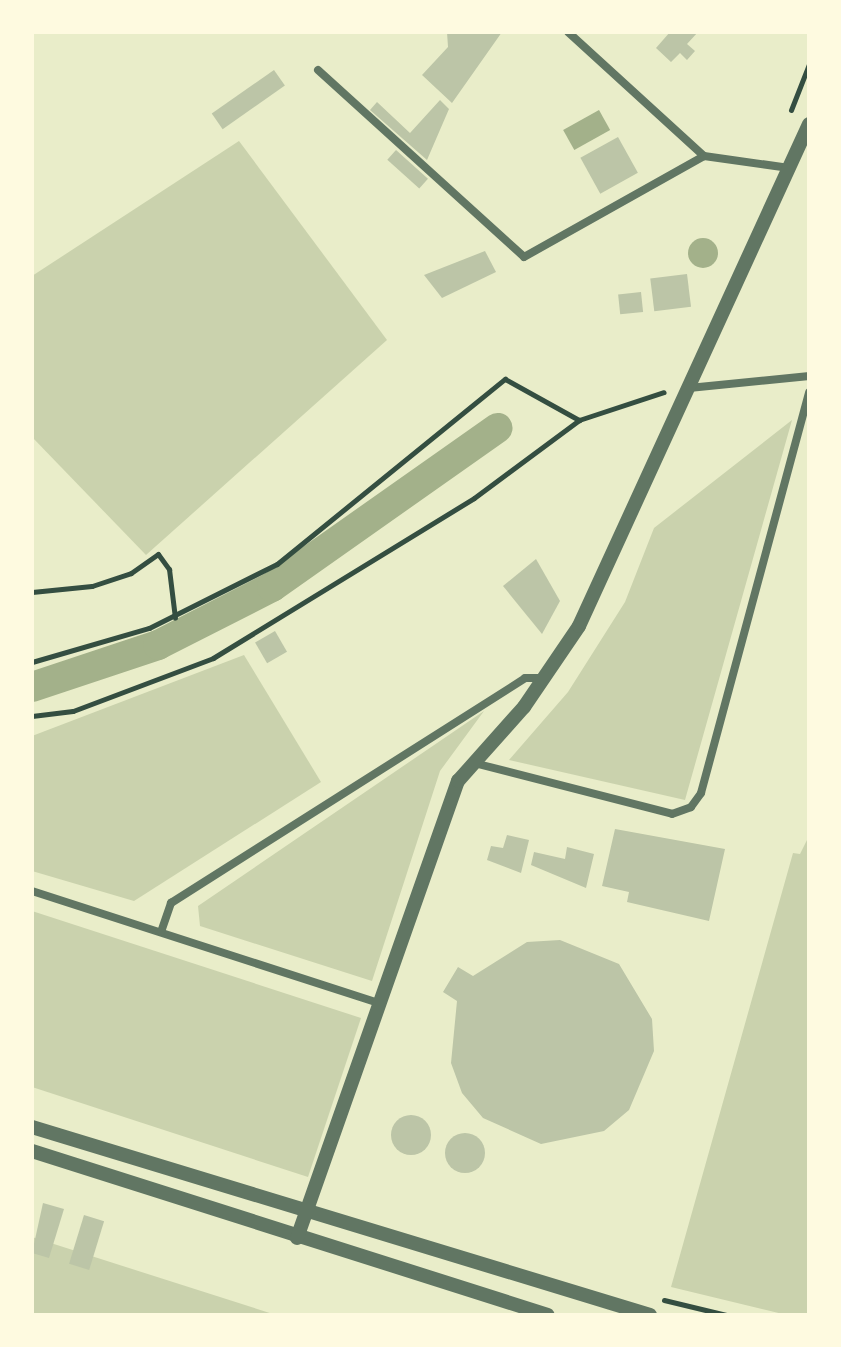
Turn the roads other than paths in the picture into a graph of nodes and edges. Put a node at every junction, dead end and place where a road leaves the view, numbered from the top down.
1 (568, 32) edge
2 (318, 70) dead end
3 (809, 124) edge
4 (704, 156) junction
5 (791, 169) junction
6 (809, 376) edge
7 (689, 388) junction
8 (809, 392) edge
9 (543, 678) junction
10 (473, 763) junction
11 (32, 891) edge
12 (161, 932) junction
13 (375, 1002) junction
14 (32, 1127) edge
15 (32, 1151) edge
16 (306, 1216) junction
17 (297, 1238) junction
18 (548, 1315) edge
19 (650, 1315) edge

1 - 4 street
2 - 4 street
3 - 5 street
4 - 5 street
5 - 7 street
6 - 7 street
7 - 9 street
8 - 10 street
9 - 10 street
9 - 12 street
10 - 13 street
11 - 12 street
12 - 13 street
13 - 16 street
14 - 16 street
15 - 17 street
16 - 17 street
16 - 19 street
17 - 18 street

